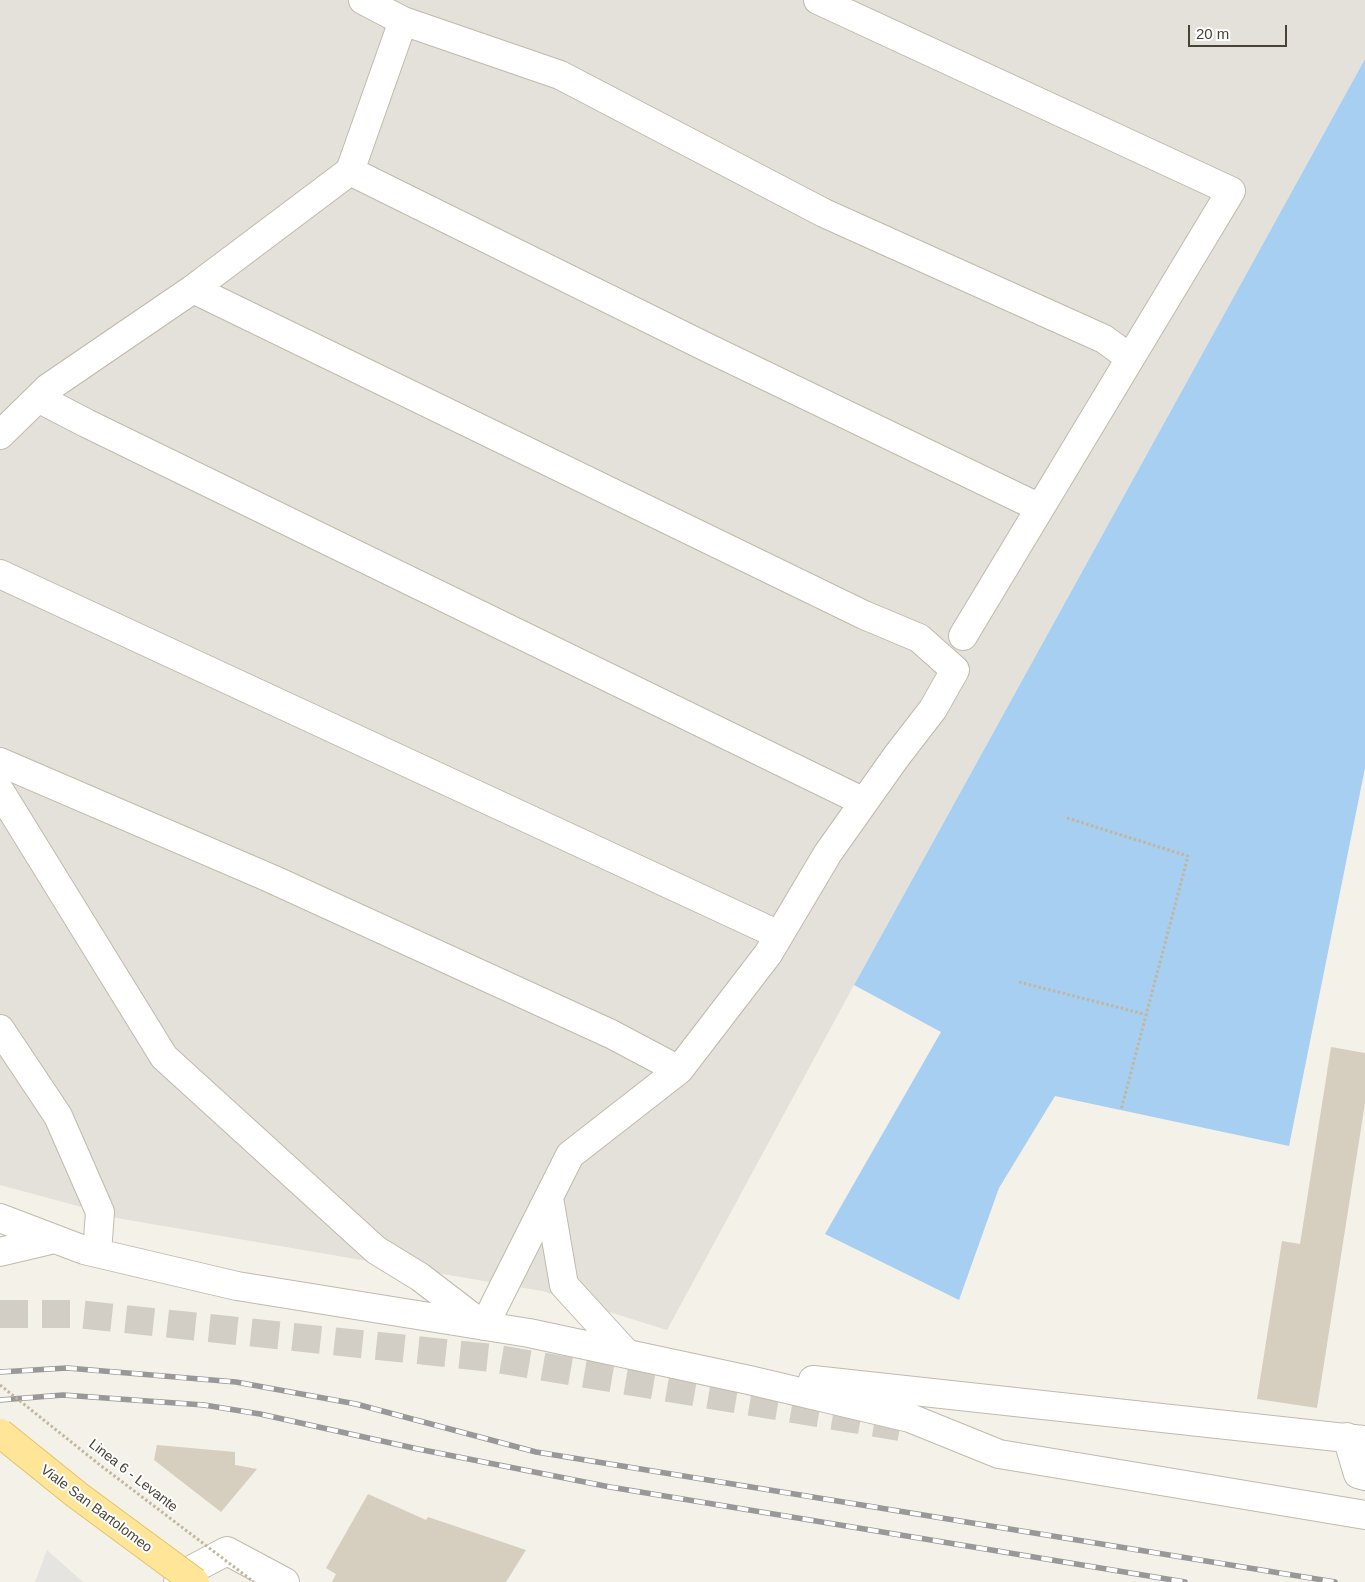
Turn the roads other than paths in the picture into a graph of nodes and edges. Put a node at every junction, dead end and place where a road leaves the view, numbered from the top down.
1 (363, 0) edge
2 (818, 0) edge
3 (403, 21) junction
4 (350, 171) junction
5 (193, 289) junction
6 (1130, 358) junction
7 (38, 398) junction
8 (1, 431) edge
9 (1040, 508) junction
10 (0, 574) edge
11 (963, 636) dead end
12 (0, 762) edge
13 (0, 791) edge
14 (864, 802) junction
15 (779, 935) junction
16 (0, 1029) edge
17 (679, 1070) junction
18 (549, 1198) junction
19 (0, 1218) edge
20 (54, 1239) junction
21 (0, 1252) edge
22 (97, 1253) junction
23 (484, 1326) junction
24 (627, 1354) junction
25 (685, 1366) junction
26 (0, 1433) edge
27 (1356, 1438) edge
28 (1365, 1476) edge
29 (1365, 1515) edge
30 (178, 1582) edge
31 (194, 1582) edge
32 (285, 1582) edge

1 - 3 lane
2 - 6 lane
3 - 4 lane
3 - 6 lane
4 - 5 lane
4 - 9 lane
5 - 7 lane
5 - 14 lane
6 - 9 lane
7 - 8 lane
7 - 14 lane
9 - 11 lane
10 - 15 lane
12 - 17 lane
13 - 23 lane
14 - 15 lane
15 - 17 lane
16 - 22 lane
17 - 18 lane
18 - 23 lane
18 - 24 lane
19 - 20 lane
20 - 21 lane
20 - 22 lane
22 - 23 lane
23 - 24 lane
24 - 25 lane
25 - 27 lane
25 - 29 lane
26 - 31 main road, Viale San Bartolomeo, bridge
27 - 28 lane
30 - 32 lane

